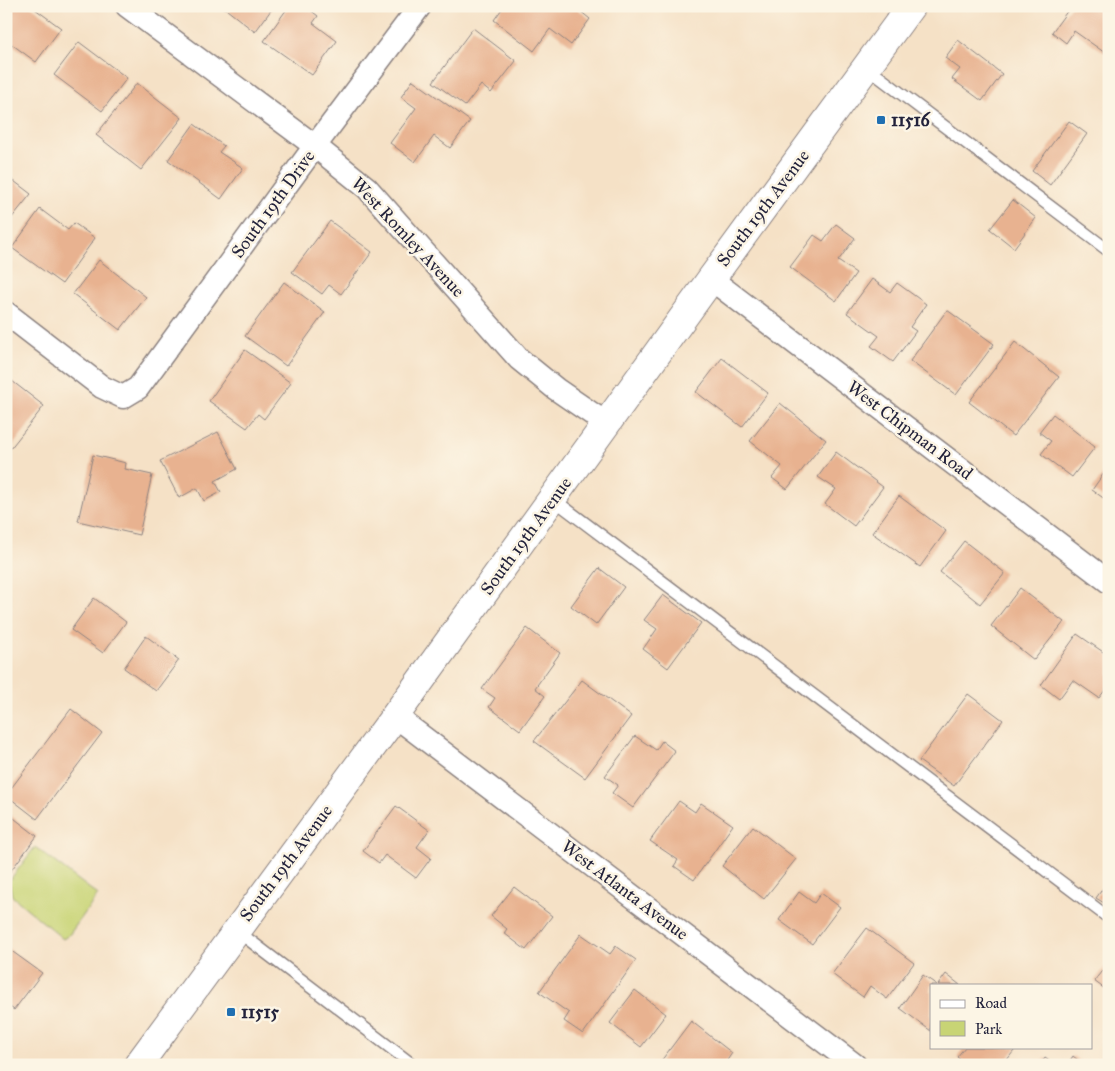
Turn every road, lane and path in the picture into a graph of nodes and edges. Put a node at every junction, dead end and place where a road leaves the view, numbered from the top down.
1 (127, 6) edge
2 (420, 6) edge
3 (911, 6) edge
4 (866, 67) junction
5 (315, 146) junction
6 (1109, 251) edge
7 (711, 279) junction
8 (6, 313) edge
9 (607, 424) junction
10 (553, 499) junction
11 (1109, 582) edge
12 (395, 716) junction
13 (1109, 918) edge
14 (236, 930) junction
15 (138, 1065) edge
16 (413, 1065) edge
17 (855, 1065) edge

1 - 5 street, West Romley Avenue
2 - 5 street, South 19th Drive
3 - 4 main road, South 19th Avenue
4 - 6 lane
4 - 7 main road, South 19th Avenue
5 - 8 street, South 19th Drive
5 - 9 street, West Romley Avenue
7 - 9 main road, South 19th Avenue
7 - 11 street, West Chipman Road
9 - 10 main road, South 19th Avenue
10 - 12 main road, South 19th Avenue
10 - 13 lane
12 - 14 main road, South 19th Avenue
12 - 17 street, West Atlanta Avenue
14 - 15 main road, South 19th Avenue
14 - 16 lane

